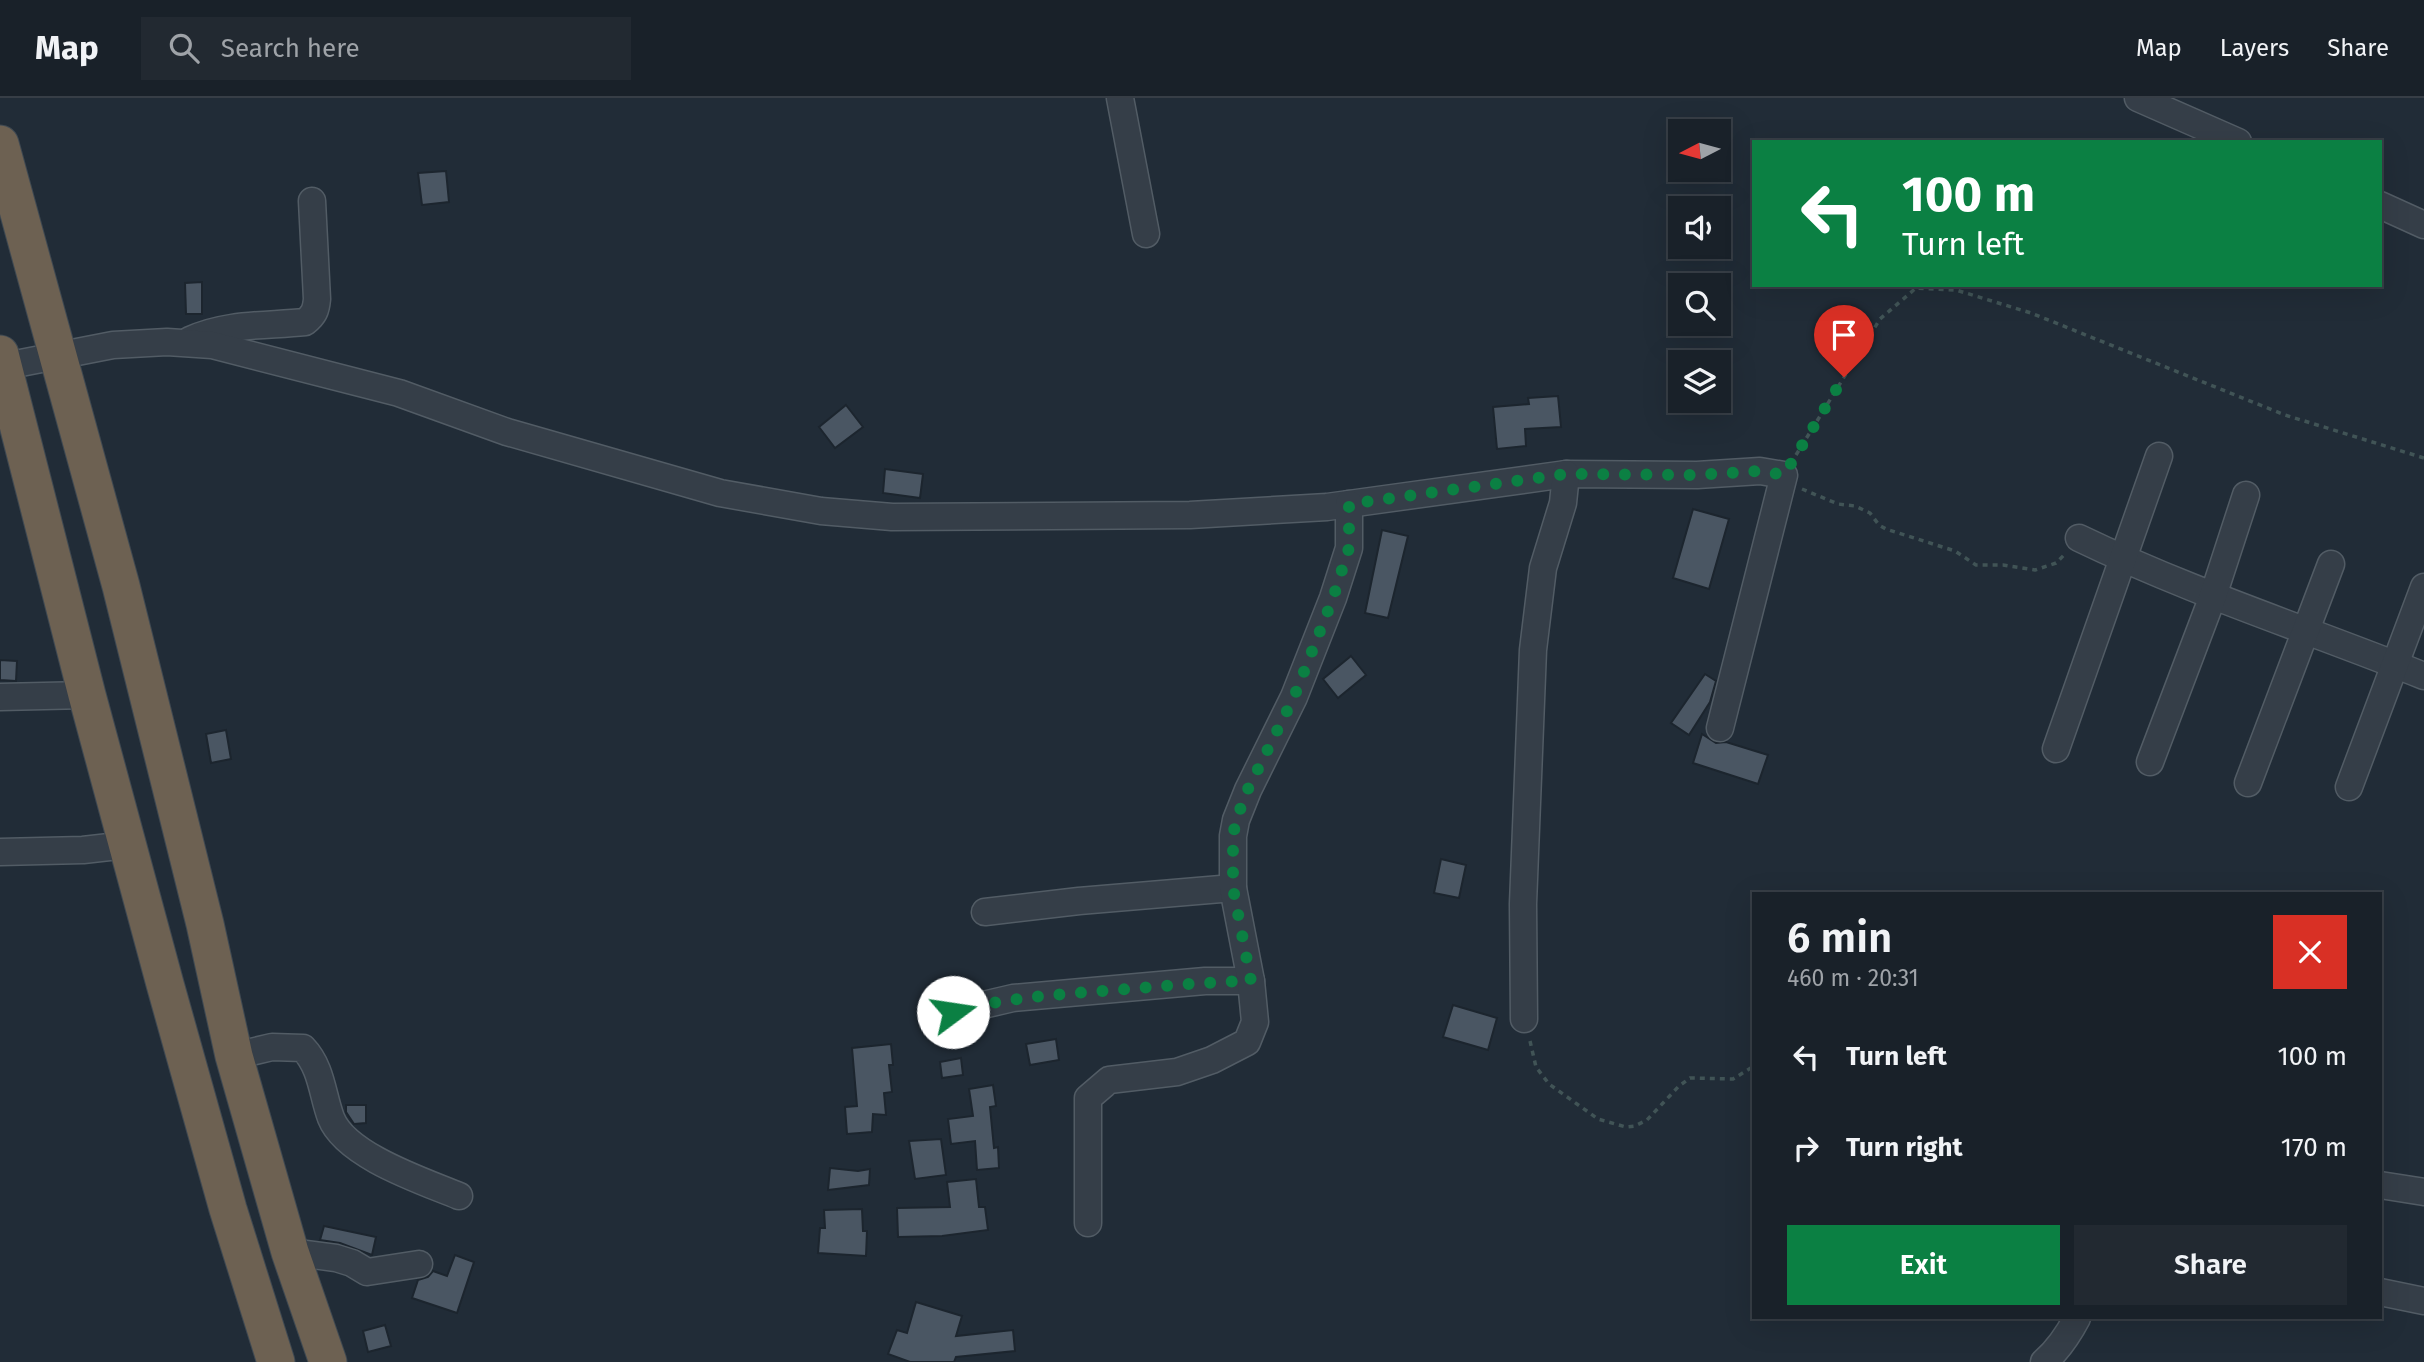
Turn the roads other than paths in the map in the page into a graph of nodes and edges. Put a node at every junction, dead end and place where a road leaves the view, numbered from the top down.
1 (1120, 98) edge
2 (2138, 98) edge
3 (2233, 140) edge
4 (0, 144) edge
5 (312, 201) dead end
6 (2382, 206) edge
7 (2424, 225) edge
8 (1146, 233) dead end
9 (183, 343) junction
10 (58, 356) junction
11 (1, 362) edge
12 (2159, 456) dead end
13 (1566, 474) junction
14 (2246, 495) dead end
15 (1349, 504) junction
16 (2079, 538) road end
17 (2122, 559) junction
18 (2331, 565) dead end
19 (2424, 587) edge
20 (2213, 596) junction
21 (2304, 631) junction
22 (2395, 664) junction
23 (2424, 676) edge
24 (87, 695) junction
25 (0, 697) edge
26 (1720, 728) dead end
27 (2056, 749) dead end
28 (2150, 762) dead end
29 (2248, 783) dead end
30 (2349, 787) dead end
31 (127, 845) junction
32 (0, 852) edge
33 (1233, 888) junction
34 (985, 912) dead end
35 (205, 925) junction
36 (155, 941) junction
37 (1251, 981) junction
38 (953, 1012) dead end
39 (1524, 1019) road end
40 (234, 1056) junction
41 (2382, 1185) edge
42 (2424, 1192) edge
43 (459, 1196) dead end
44 (1088, 1223) dead end
45 (290, 1252) junction
46 (419, 1264) dead end
47 (2382, 1293) edge
48 (2424, 1301) edge
49 (2076, 1319) edge
50 (276, 1362) edge
51 (328, 1362) edge
52 (2045, 1362) edge

1 - 8 street
2 - 3 street
4 - 10 highway
5 - 9 street
6 - 7 street
9 - 10 street
9 - 15 street
10 - 11 street
10 - 35 highway
11 - 24 highway
12 - 17 street
13 - 15 street
13 - 26 street
13 - 39 street
14 - 20 street
15 - 33 street
16 - 17 street
17 - 20 street
17 - 27 street
18 - 21 street
19 - 22 street
20 - 21 street
20 - 28 street
21 - 22 street
21 - 29 street
22 - 23 street
22 - 30 street
24 - 25 street
24 - 31 highway
31 - 32 street
31 - 36 highway
33 - 34 street
33 - 37 street
35 - 36 highway
35 - 40 highway
36 - 50 highway
37 - 38 street
37 - 44 street
40 - 43 street
40 - 45 highway
41 - 42 street
45 - 46 street
45 - 51 highway
47 - 48 street
49 - 52 street

